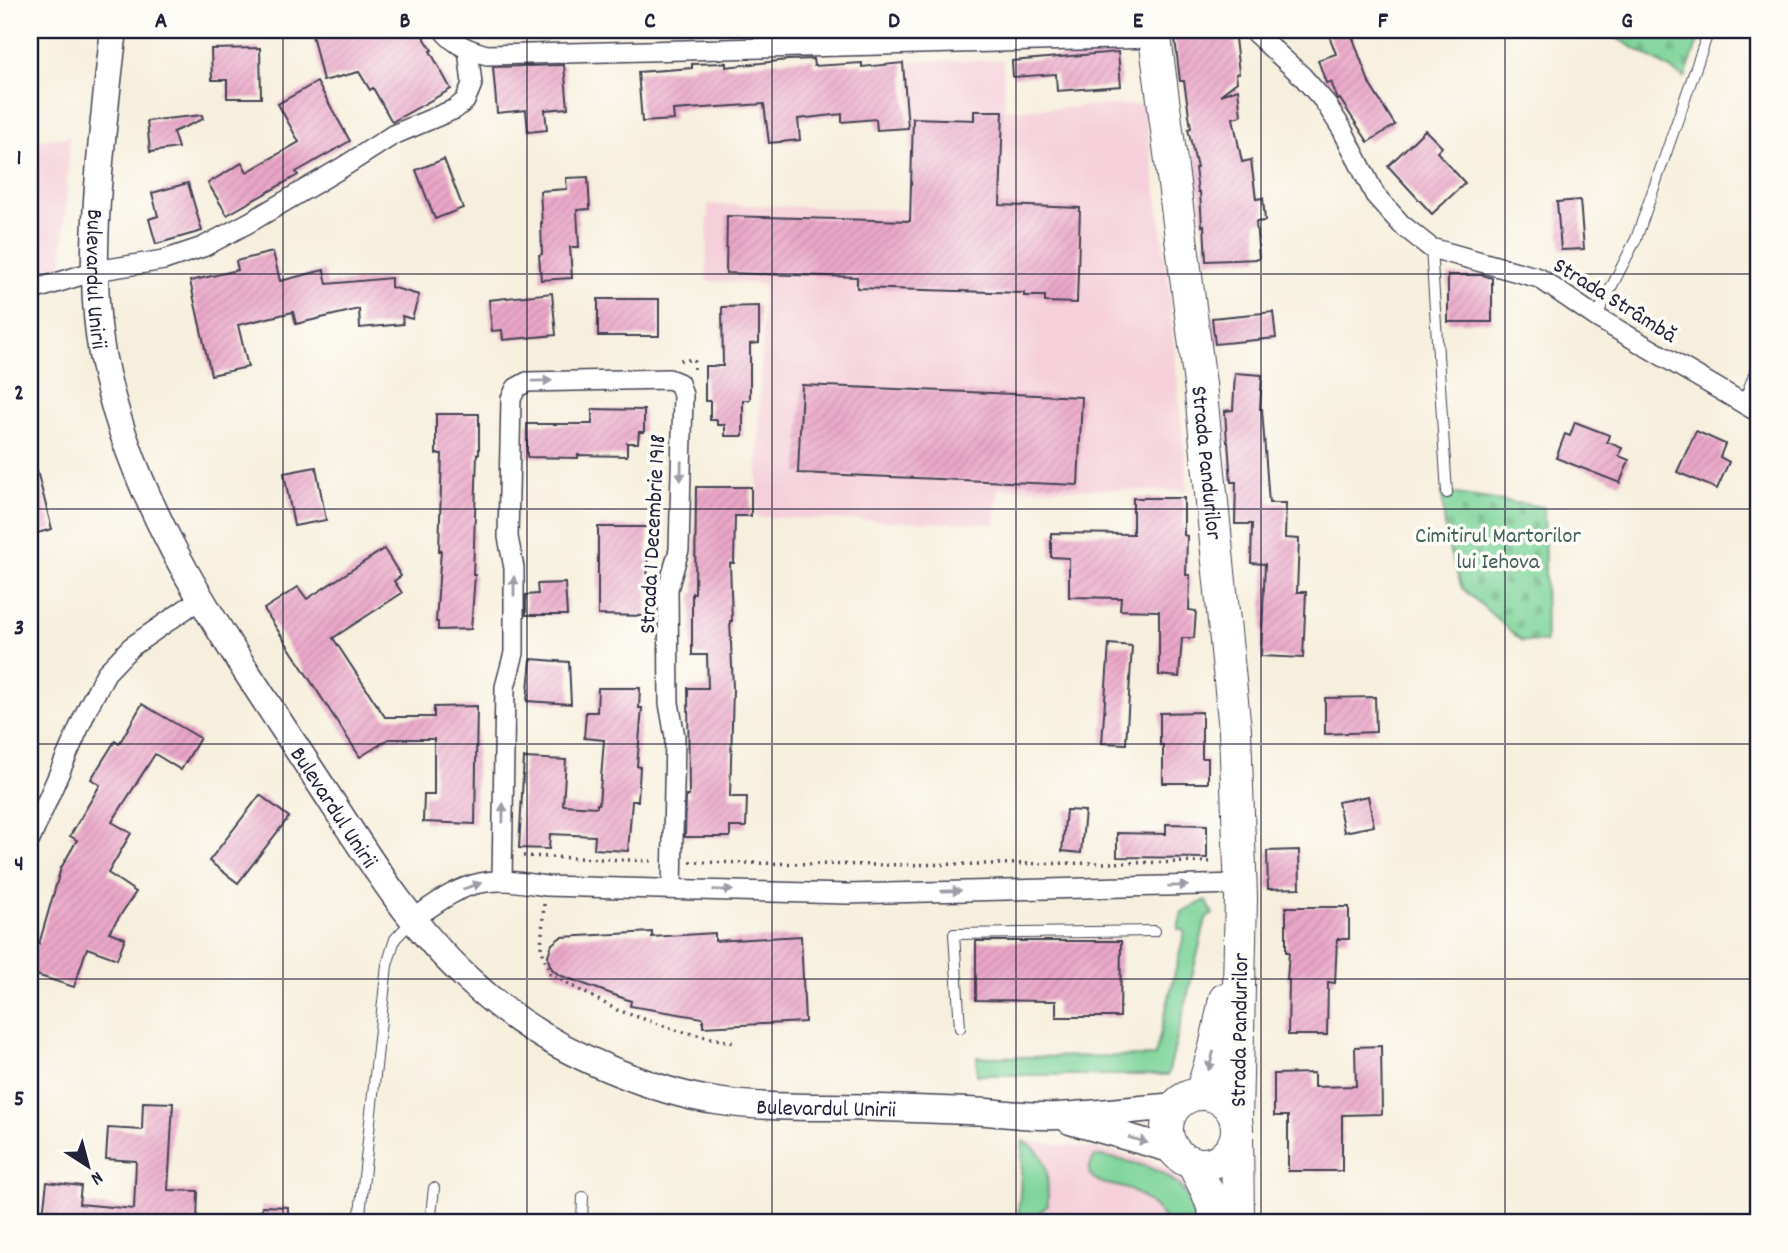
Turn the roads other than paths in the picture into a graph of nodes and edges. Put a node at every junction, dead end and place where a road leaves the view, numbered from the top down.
1 (114, 30) edge
2 (443, 30) edge
3 (1252, 30) edge
4 (1709, 30) edge
5 (1154, 34) edge
6 (468, 50) junction
7 (1431, 248) junction
8 (94, 271) junction
9 (30, 291) edge
10 (1595, 317) junction
11 (1758, 364) edge
12 (1751, 408) edge
13 (1447, 493) dead end
14 (200, 599) junction
15 (30, 840) edge
16 (502, 881) junction
17 (672, 888) junction
18 (1241, 891) junction
19 (413, 919) junction
20 (1155, 931) dead end
21 (960, 1028) dead end
22 (1189, 1100) junction
23 (1055, 1116) junction
24 (1237, 1126) junction
25 (1183, 1156) junction
26 (433, 1188) dead end
27 (583, 1197) dead end
28 (359, 1223) edge
29 (430, 1223) edge
30 (582, 1223) edge
31 (1219, 1223) edge
32 (1238, 1223) edge

1 - 8 main road, Bulevardul Unirii
2 - 6 street
3 - 7 street, Strada Strâmbă
4 - 10 lane
5 - 6 street
5 - 18 highway, Strada Pandurilor
6 - 8 street
7 - 10 street, Strada Strâmbă
7 - 13 lane
8 - 9 street
8 - 14 main road, Bulevardul Unirii
10 - 12 street, Strada Strâmbă
11 - 12 lane
14 - 15 street
14 - 19 main road, Bulevardul Unirii
16 - 17 street
16 -> 17 street, Strada 1 Decembrie 1918
19 -> 16 street
17 -> 18 street
18 -> 22 highway, Strada Pandurilor
18 - 24 highway, Strada Pandurilor
19 - 23 main road, Bulevardul Unirii
19 - 28 lane
20 - 21 lane
22 - 23 main road, Bulevardul Unirii
22 - 24 highway
22 - 25 highway
23 -> 25 main road, Bulevardul Unirii
24 - 25 highway
24 - 32 highway, Strada Pandurilor
25 - 31 highway
26 - 29 lane
27 - 30 lane

